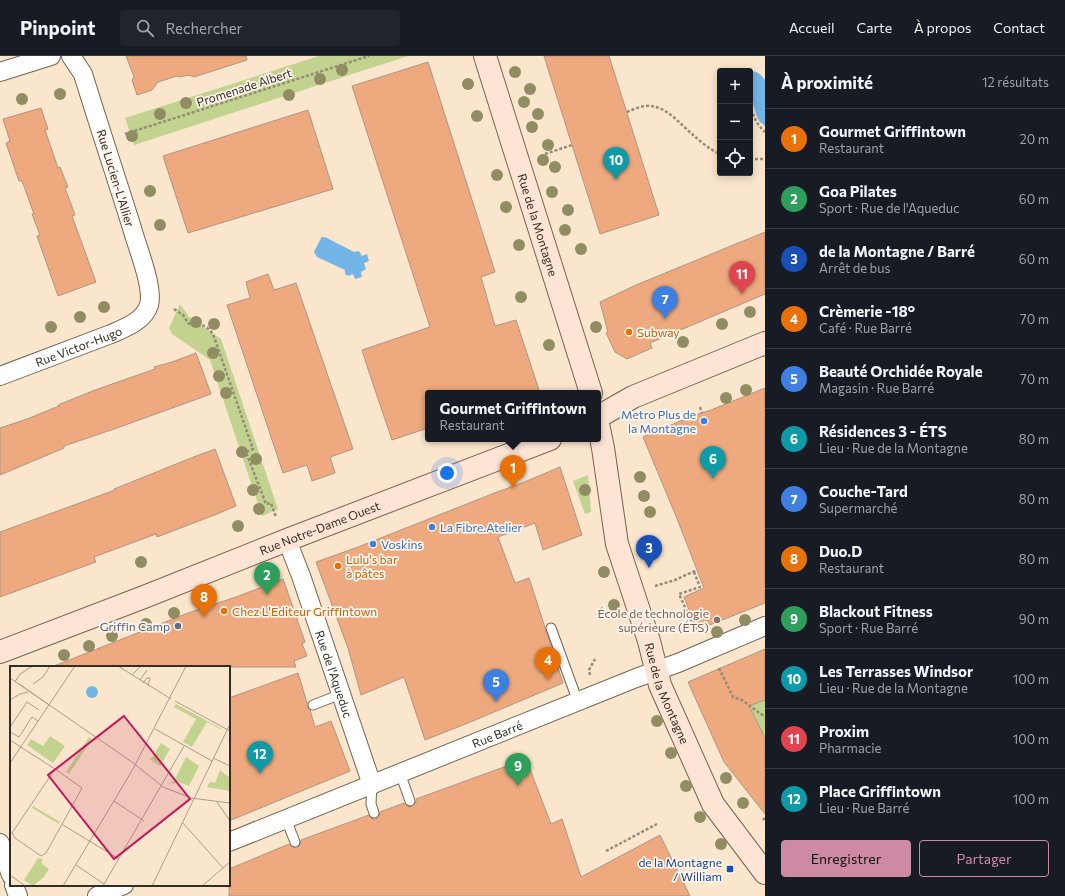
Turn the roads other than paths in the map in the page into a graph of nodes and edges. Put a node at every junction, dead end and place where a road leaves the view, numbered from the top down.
1 (51, 56) edge
2 (71, 56) edge
3 (485, 56) edge
4 (0, 72) edge
5 (149, 304) joint
6 (765, 343) edge
7 (0, 376) edge
8 (590, 390) edge
9 (601, 414) edge
10 (601, 438) edge
11 (542, 442) edge
12 (287, 540) junction
13 (765, 626) edge
14 (551, 628) dead end
15 (0, 652) edge
16 (656, 671) junction
17 (341, 694) junction
18 (578, 702) junction
19 (313, 704) dead end
20 (400, 773) junction
21 (372, 785) junction
22 (410, 801) dead end
23 (374, 813) dead end
24 (286, 819) junction
25 (230, 842) edge
26 (295, 842) dead end
27 (0, 843) edge
28 (10, 873) edge
29 (765, 873) edge
30 (14, 886) edge
31 (18, 896) edge

1 - 4 street
2 - 5 street, Rue Lucien-L'Allier
3 - 8 street, Rue de la Montagne
5 - 7 street, Rue Victor-Hugo
6 - 9 street
10 - 16 street, Rue de la Montagne
11 - 12 street, Rue Notre-Dame Ouest
12 - 15 street, Rue Notre-Dame Ouest
12 - 17 street, Rue de l'Aqueduc
13 - 16 street, Rue Barré
14 - 18 lane
16 - 18 street, Rue Barré
16 - 29 street, Rue de la Montagne
17 - 19 lane
17 - 21 street, Rue de l'Aqueduc
18 - 20 street, Rue Barré
20 - 21 street, Rue Barré
20 - 22 lane
21 - 23 lane
21 - 24 street, Rue Barré
24 - 25 street, Rue Barré
24 - 26 lane
27 - 28 street
30 - 31 street

